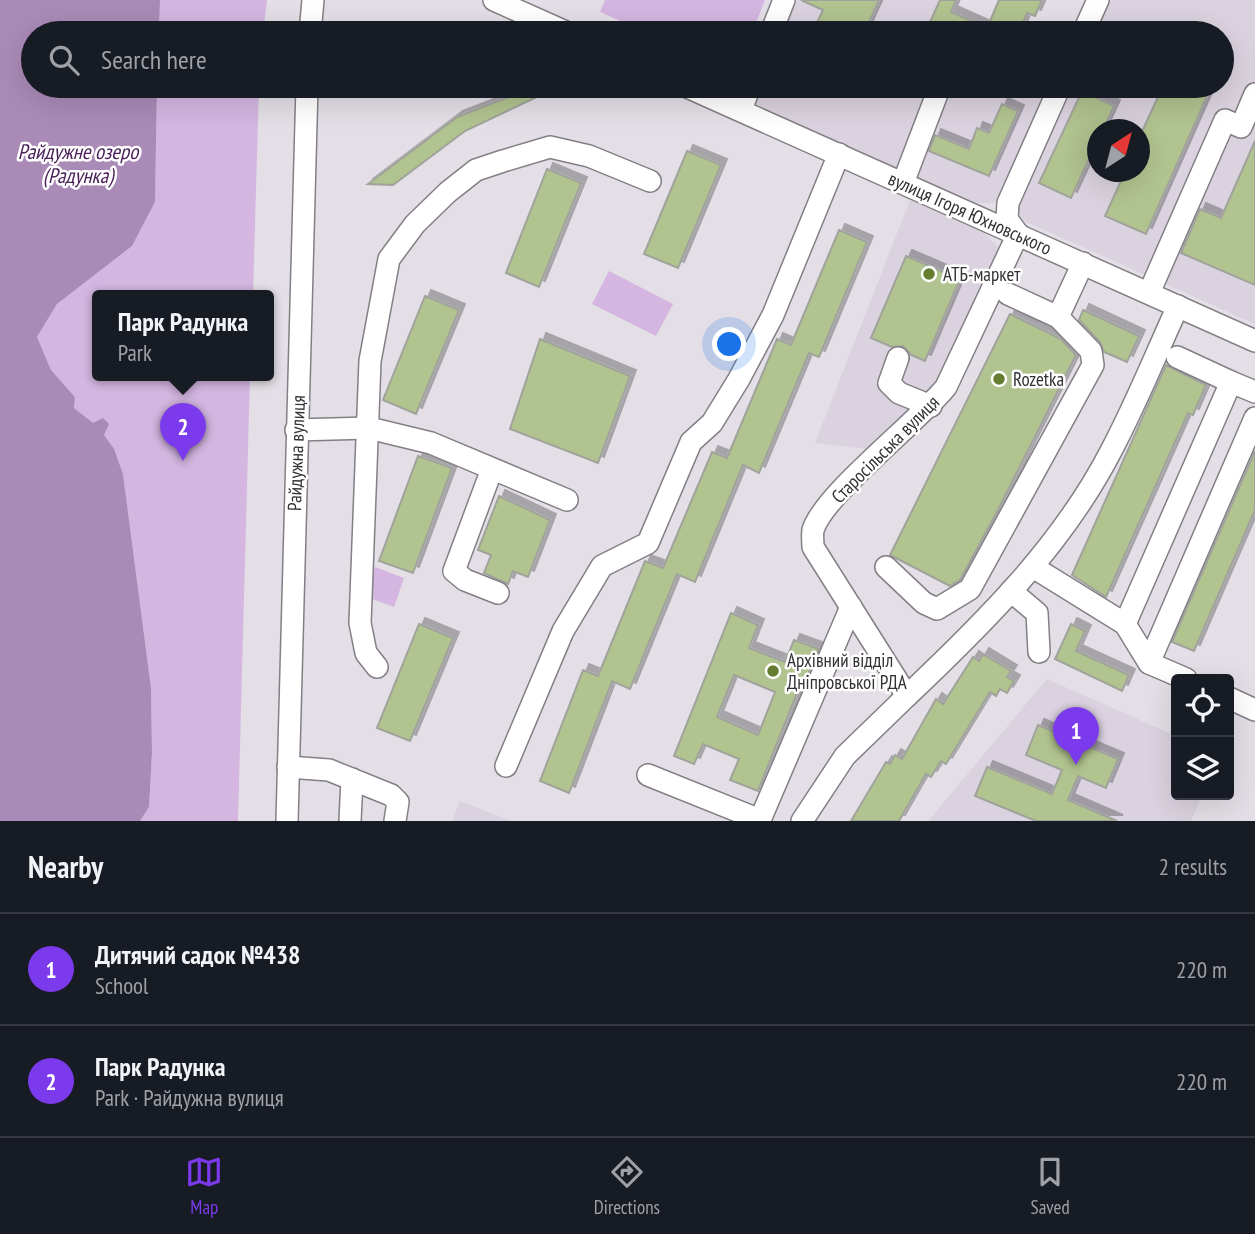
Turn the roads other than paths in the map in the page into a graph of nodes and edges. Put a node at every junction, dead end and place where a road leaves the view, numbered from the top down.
1 (313, 0) edge
2 (494, 0) edge
3 (784, 0) edge
4 (1098, 0) edge
5 (311, 21) edge
6 (526, 21) edge
7 (776, 21) edge
8 (1088, 21) edge
9 (1255, 94) edge
10 (307, 98) edge
11 (713, 98) edge
12 (746, 98) edge
13 (935, 98) edge
14 (1055, 98) edge
15 (741, 110) junction
16 (839, 154) junction
17 (650, 181) dead end
18 (903, 183) junction
19 (1007, 203) junction
20 (979, 217) junction
21 (1018, 234) junction
22 (1083, 263) junction
23 (1149, 293) junction
24 (1008, 294) dead end
25 (1178, 306) junction
26 (1058, 317) junction
27 (1255, 341) edge
28 (1177, 357) dead end
29 (898, 358) dead end
30 (1231, 382) junction
31 (1255, 393) edge
32 (931, 406) junction
33 (1255, 418) edge
34 (369, 428) junction
35 (296, 430) junction
36 (492, 469) junction
37 (567, 500) dead end
38 (886, 567) dead end
39 (1033, 567) junction
40 (1011, 591) junction
41 (498, 593) dead end
42 (851, 607) junction
43 (1125, 624) junction
44 (1039, 652) dead end
45 (1149, 663) junction
46 (377, 667) dead end
47 (1174, 674) edge
48 (908, 696) junction
49 (506, 766) dead end
50 (288, 767) junction
51 (648, 775) dead end
52 (352, 779) junction
53 (287, 821) edge
54 (350, 821) edge
55 (395, 821) edge
56 (802, 821) edge

1 - 5 street
2 - 6 street
3 - 7 street
4 - 8 street
9 - 23 street
10 - 35 street, Райдужна вулиця
11 - 15 street, вулиця Ігоря Юхновського
12 - 15 street
13 - 18 street
14 - 19 street
15 - 16 street, вулиця Ігоря Юхновського
16 - 18 street, вулиця Ігоря Юхновського
16 - 49 street
17 - 34 street
18 - 20 street, вулиця Ігоря Юхновського
19 - 20 street
19 - 21 street
20 - 21 street, вулиця Ігоря Юхновського
21 - 22 street, вулиця Ігоря Юхновського
21 - 32 street, Старосільська вулиця
22 - 23 street, вулиця Ігоря Юхновського
22 - 26 street
23 - 25 street, вулиця Ігоря Юхновського
24 - 26 street
25 - 27 street, вулиця Ігоря Юхновського
25 - 39 street
26 - 38 street
28 - 30 street
29 - 32 street
30 - 31 street
30 - 43 street
32 - 42 street, Старосільська вулиця
33 - 45 street
34 - 35 street
34 - 36 street
34 - 46 street
35 - 50 street, Райдужна вулиця
36 - 37 street
36 - 41 street
39 - 40 street
39 - 43 street
40 - 44 street
40 - 48 street
42 - 48 street, Старосільська вулиця
42 - 51 street
43 - 45 street
45 - 47 street
48 - 56 street
50 - 52 street
50 - 53 street, Райдужна вулиця
52 - 54 street
52 - 55 street

